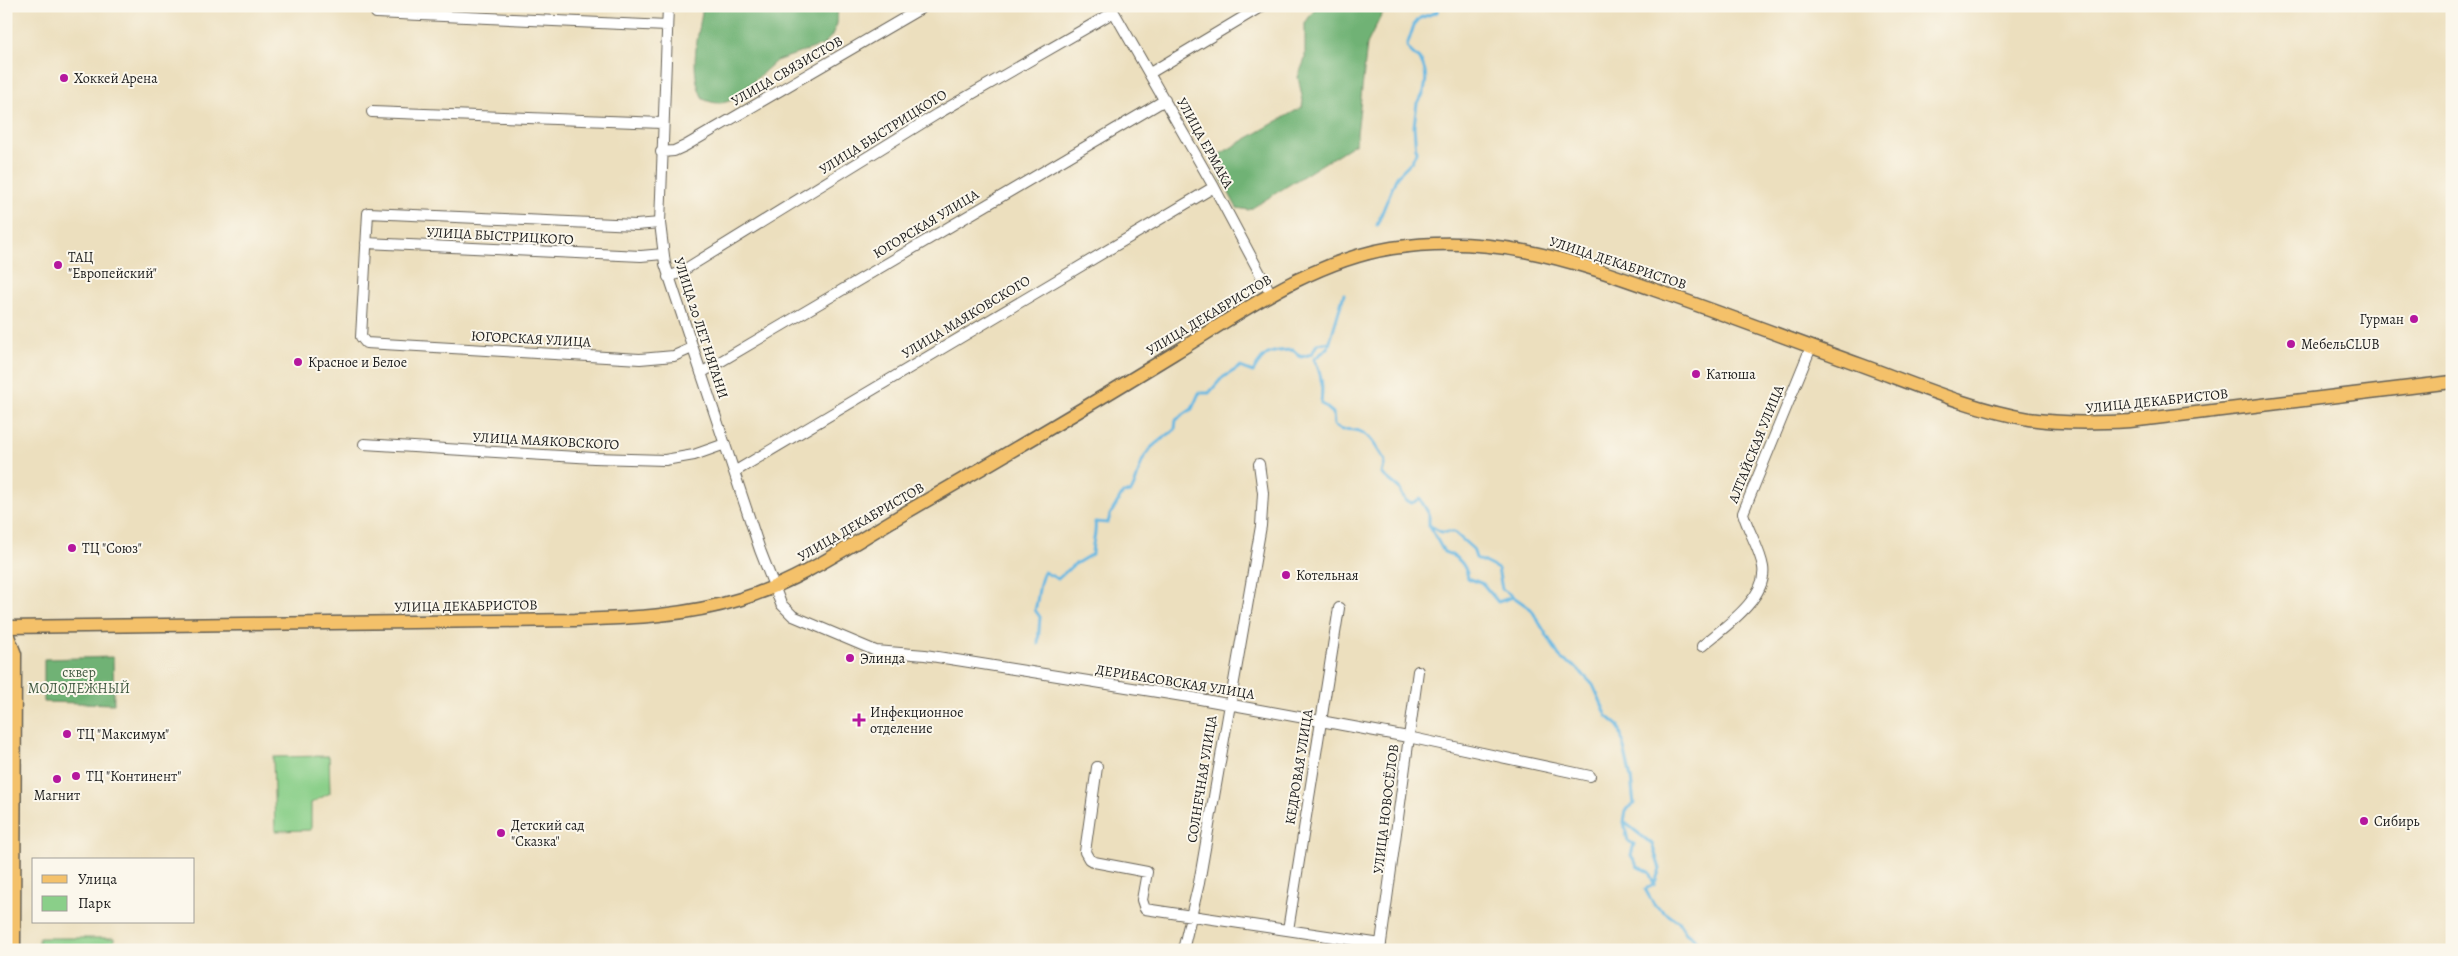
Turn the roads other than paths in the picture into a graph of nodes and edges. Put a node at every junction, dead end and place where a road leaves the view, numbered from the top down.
1 (668, 6) edge
2 (925, 6) edge
3 (1262, 6) edge
4 (1112, 9) edge
5 (376, 13) dead end
6 (667, 26) junction
7 (1150, 73) junction
8 (1165, 100) junction
9 (372, 112) dead end
10 (662, 123) junction
11 (661, 152) junction
12 (1214, 187) junction
13 (660, 223) junction
14 (366, 243) junction
15 (663, 254) junction
16 (668, 277) junction
17 (1271, 294) junction
18 (1811, 347) junction
19 (692, 348) junction
20 (701, 373) junction
21 (2452, 382) edge
22 (364, 444) dead end
23 (725, 444) junction
24 (1259, 464) dead end
25 (734, 472) junction
26 (774, 588) junction
27 (1339, 608) dead end
28 (6, 627) edge
29 (6, 631) edge
30 (1702, 646) dead end
31 (1418, 672) dead end
32 (1228, 705) junction
33 (1320, 722) junction
34 (1408, 738) junction
35 (1097, 767) dead end
36 (1590, 776) dead end
37 (1190, 917) junction
38 (10, 925) edge
39 (1288, 930) junction
40 (1380, 947) edge
41 (14, 950) edge
42 (1183, 950) edge

1 - 6 street, УЛИЦА 20 ЛЕТ НЯГАНИ
2 - 11 street, УЛИЦА СВЯЗИСТОВ
3 - 7 street
4 - 7 street, УЛИЦА ЕРМАКА
4 - 16 street, УЛИЦА БЫСТРИЦКОГО
5 - 6 street
6 - 10 street, УЛИЦА 20 ЛЕТ НЯГАНИ
7 - 8 street, УЛИЦА ЕРМАКА
8 - 12 street, УЛИЦА ЕРМАКА
8 - 20 street, ЮГОРСКАЯ УЛИЦА
9 - 10 street
10 - 11 street, УЛИЦА 20 ЛЕТ НЯГАНИ
11 - 13 street, УЛИЦА 20 ЛЕТ НЯГАНИ
12 - 17 street, УЛИЦА ЕРМАКА
12 - 25 street, УЛИЦА МАЯКОВСКОГО
13 - 14 street, УЛИЦА БЫСТРИЦКОГО
13 - 15 street, УЛИЦА 20 ЛЕТ НЯГАНИ
14 - 15 street, УЛИЦА БЫСТРИЦКОГО
14 - 19 street, ЮГОРСКАЯ УЛИЦА
15 - 16 street, УЛИЦА 20 ЛЕТ НЯГАНИ
16 - 19 street, УЛИЦА 20 ЛЕТ НЯГАНИ
17 - 18 main road, УЛИЦА ДЕКАБРИСТОВ
17 - 26 main road, УЛИЦА ДЕКАБРИСТОВ
18 - 21 main road, УЛИЦА ДЕКАБРИСТОВ
18 - 30 street, АЛТАЙСКАЯ УЛИЦА
19 - 20 street, УЛИЦА 20 ЛЕТ НЯГАНИ
20 - 23 street, УЛИЦА 20 ЛЕТ НЯГАНИ
22 - 23 street, УЛИЦА МАЯКОВСКОГО
23 - 25 street, УЛИЦА 20 ЛЕТ НЯГАНИ
24 - 32 street, СОЛНЕЧНАЯ УЛИЦА
25 - 26 street, УЛИЦА 20 ЛЕТ НЯГАНИ
26 - 28 main road, УЛИЦА ДЕКАБРИСТОВ
26 - 32 street, ДЕРИБАСОВСКАЯ УЛИЦА
27 - 33 street, КЕДРОВАЯ УЛИЦА
29 - 38 main road
31 - 34 street, УЛИЦА НОВОСЁЛОВ
32 - 33 street, ДЕРИБАСОВСКАЯ УЛИЦА
32 - 37 street, СОЛНЕЧНАЯ УЛИЦА
33 - 34 street, ДЕРИБАСОВСКАЯ УЛИЦА
33 - 39 street, КЕДРОВАЯ УЛИЦА
34 - 36 street, ДЕРИБАСОВСКАЯ УЛИЦА
34 - 40 street, УЛИЦА НОВОСЁЛОВ
35 - 37 street
37 - 39 street
37 - 42 street, СОЛНЕЧНАЯ УЛИЦА
38 - 41 main road
39 - 40 street

